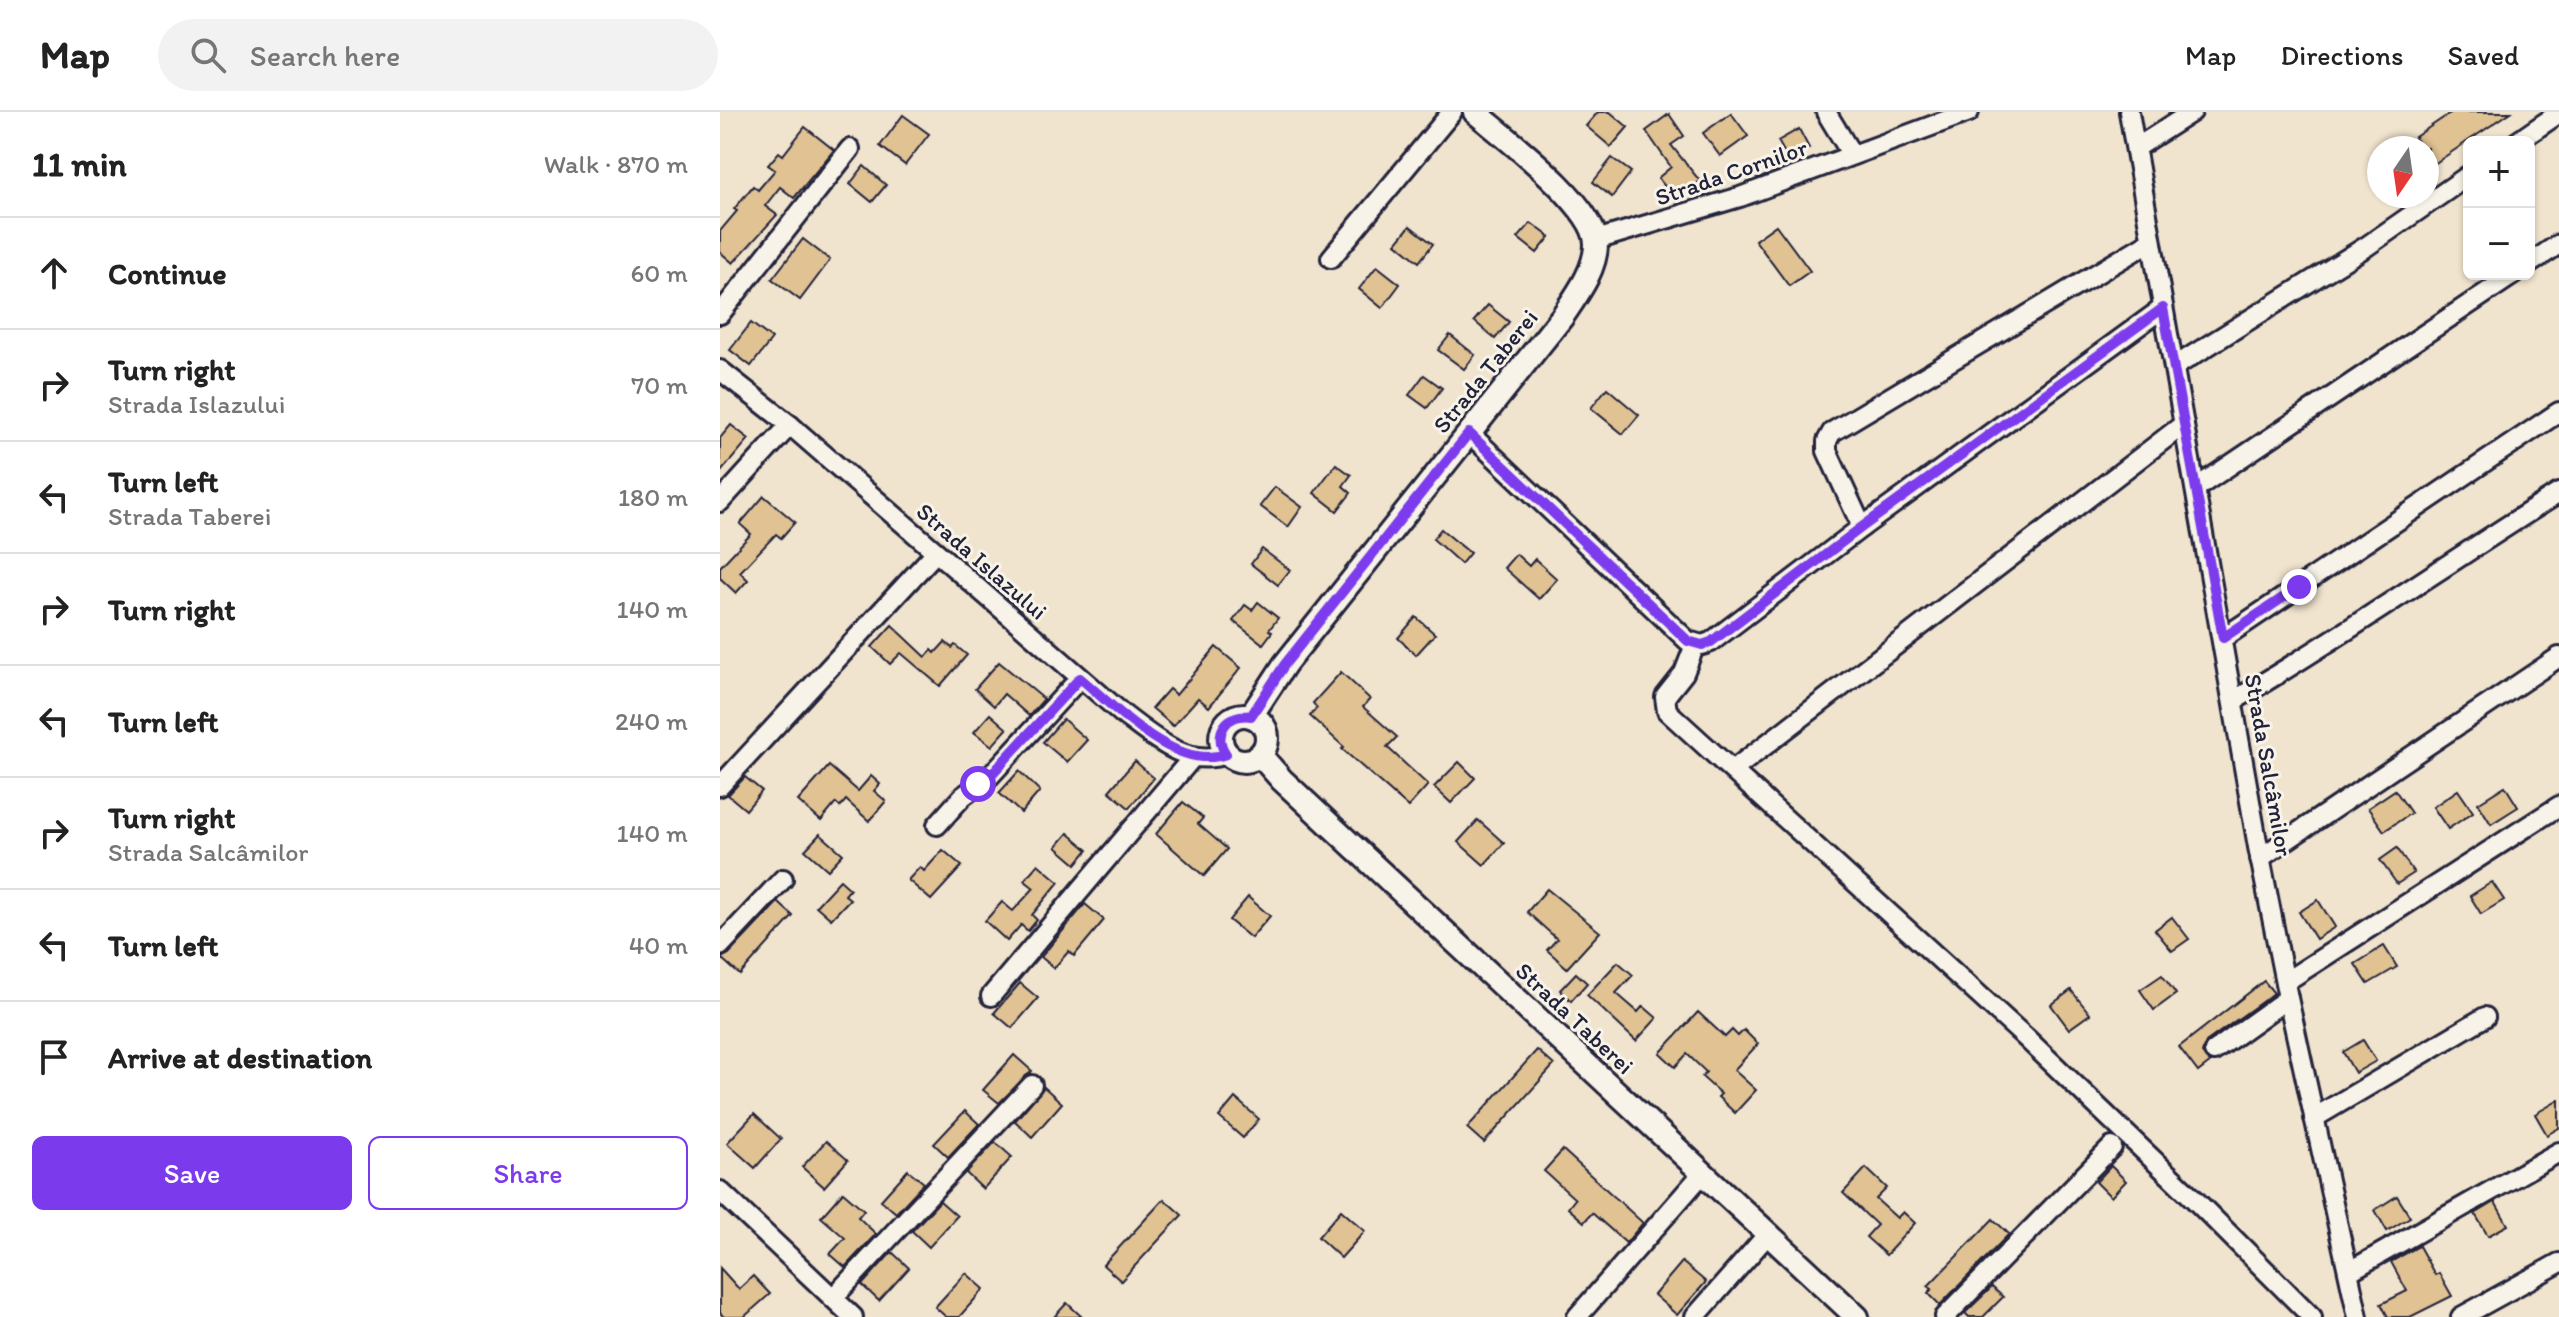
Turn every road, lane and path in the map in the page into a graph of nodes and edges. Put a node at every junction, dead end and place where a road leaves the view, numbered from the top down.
1 (1452, 112) edge
2 (1475, 112) edge
3 (1826, 112) edge
4 (1969, 112) edge
5 (2129, 112) edge
6 (2192, 112) edge
7 (2559, 113) edge
8 (2526, 136) edge
9 (2136, 148) junction
10 (850, 149) dead end
11 (1852, 155) junction
12 (2463, 179) edge
13 (1596, 240) junction
14 (2151, 241) junction
15 (2559, 244) edge
16 (1331, 258) dead end
17 (2535, 260) edge
18 (2505, 280) edge
19 (2163, 308) junction
20 (720, 314) edge
21 (2174, 367) junction
22 (720, 370) edge
23 (2559, 412) edge
24 (2184, 424) junction
25 (790, 425) junction
26 (1469, 433) junction
27 (2196, 488) junction
28 (2559, 493) edge
29 (720, 502) edge
30 (1862, 527) junction
31 (936, 552) junction
32 (2223, 638) junction
33 (1695, 645) junction
34 (2559, 657) edge
35 (1080, 678) junction
36 (2233, 701) junction
37 (1251, 716) junction
38 (1226, 754) junction
39 (1260, 755) junction
40 (1193, 757) junction
41 (1733, 770) junction
42 (720, 786) edge
43 (2559, 806) edge
44 (937, 825) dead end
45 (2260, 858) junction
46 (783, 879) dead end
47 (720, 946) edge
48 (2286, 990) junction
49 (991, 996) dead end
50 (2485, 1017) dead end
51 (2214, 1051) dead end
52 (1032, 1085) dead end
53 (2314, 1118) junction
54 (2112, 1147) dead end
55 (2559, 1152) edge
56 (1703, 1173) junction
57 (720, 1191) edge
58 (1768, 1234) junction
59 (2559, 1263) edge
60 (2350, 1271) junction
61 (833, 1298) junction
62 (1844, 1312) edge
63 (853, 1317) edge
64 (1577, 1317) edge
65 (1695, 1317) edge
66 (1945, 1317) edge
67 (2312, 1317) edge
68 (2358, 1317) edge
69 (2461, 1317) edge

1 - 16 street
2 - 13 street
3 - 11 street
4 - 11 street, Strada Cornilor
5 - 9 street, Strada Salcâmilor
6 - 9 street
7 - 8 street
9 - 14 street, Strada Salcâmilor
10 - 20 street
11 - 13 street, Strada Cornilor
12 - 21 street
13 - 26 street, Strada Taberei
14 - 19 street, Strada Salcâmilor
14 - 30 street
15 - 17 street
18 - 27 street
19 - 21 street, Strada Salcâmilor
19 - 30 street
21 - 24 street, Strada Salcâmilor
22 - 25 street, Strada Islazului
23 - 32 street
24 - 27 street, Strada Salcâmilor
24 - 41 street
25 - 29 street
25 - 31 street, Strada Islazului
26 - 33 street
26 - 37 street, Strada Taberei
27 - 32 street, Strada Salcâmilor
28 - 36 street
30 - 33 street
31 - 35 street, Strada Islazului
31 - 42 street
32 - 36 street, Strada Salcâmilor
33 - 41 street
34 - 45 street
35 - 40 street, Strada Islazului
35 - 44 street
36 - 45 street, Strada Salcâmilor
37 - 38 street, Strada Taberei
37 - 39 street
38 - 39 street
38 - 40 street
39 - 56 street, Strada Taberei
40 - 49 street
41 - 67 street
43 - 48 street
45 - 48 street, Strada Salcâmilor
46 - 47 street
48 - 51 street
48 - 53 street, Strada Salcâmilor
50 - 53 street
52 - 61 street
53 - 60 street, Strada Salcâmilor
54 - 66 street
55 - 60 street
56 - 58 street, Strada Taberei
56 - 64 street
57 - 61 street
58 - 62 street, Strada Taberei
58 - 65 street
59 - 69 street
60 - 68 street, Strada Salcâmilor
61 - 63 street

